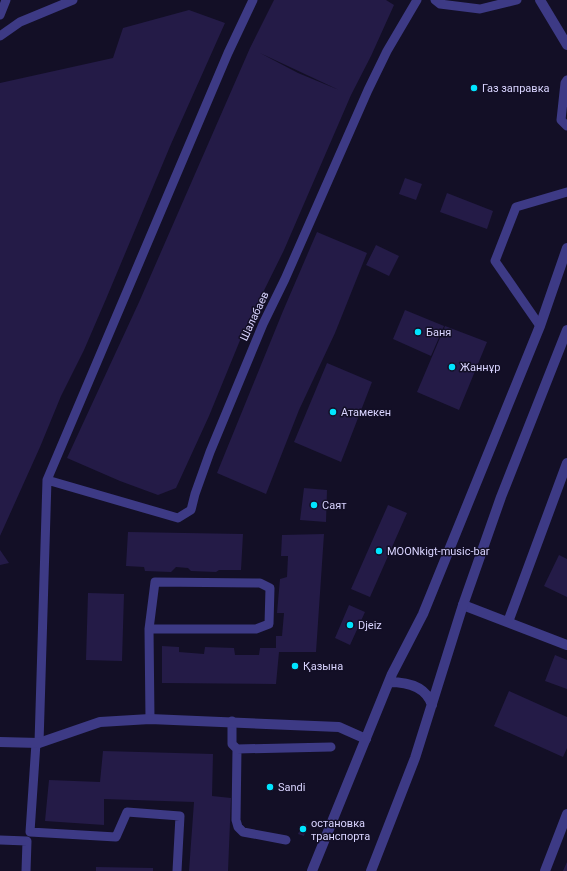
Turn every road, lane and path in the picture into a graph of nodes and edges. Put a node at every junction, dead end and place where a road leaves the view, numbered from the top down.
1 (6, 0) edge
2 (73, 0) edge
3 (253, 0) edge
4 (416, 0) edge
5 (435, 0) edge
6 (517, 0) edge
7 (540, 0) edge
8 (0, 15) edge
9 (0, 36) edge
10 (567, 45) edge
11 (567, 80) edge
12 (567, 126) edge
13 (567, 192) edge
14 (567, 248) edge
15 (540, 326) junction
16 (567, 330) edge
17 (567, 463) edge
18 (47, 480) junction
19 (463, 605) junction
20 (508, 622) junction
21 (149, 629) junction
22 (567, 645) edge
23 (389, 682) junction
24 (432, 705) junction
25 (150, 718) junction
26 (232, 721) junction
27 (366, 739) junction
28 (0, 742) edge
29 (38, 743) junction
30 (331, 747) dead end
31 (236, 749) junction
32 (567, 814) edge
33 (28, 837) junction
34 (0, 840) edge
35 (286, 840) dead end
36 (26, 871) edge
37 (177, 871) edge
38 (312, 871) edge
39 (370, 871) edge
40 (545, 871) edge

1 - 8 lane
2 - 9 lane
3 - 18 lane
4 - 18 lane, Шалабаев
5 - 6 lane
7 - 10 street
11 - 12 lane
13 - 15 lane
14 - 15 street
15 - 23 street
16 - 19 street
17 - 20 street
18 - 29 lane
19 - 20 street
19 - 24 street
20 - 22 street
21 - 21 lane
21 - 25 lane
23 - 24 street
23 - 27 street
24 - 39 street
25 - 26 street
25 - 29 street
26 - 27 street
26 - 31 lane
27 - 38 street
28 - 29 street
29 - 33 lane
30 - 31 lane
31 - 35 lane
32 - 40 street
33 - 34 lane
33 - 36 lane
33 - 37 lane

